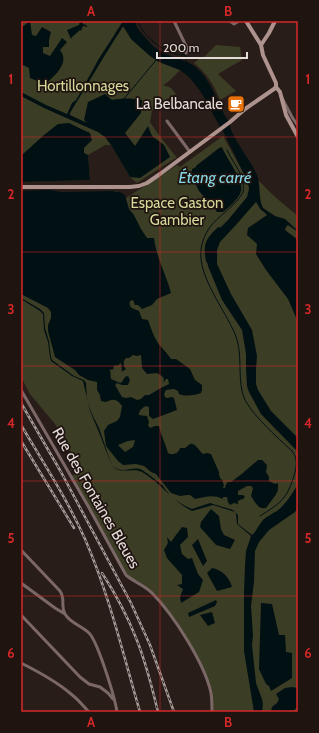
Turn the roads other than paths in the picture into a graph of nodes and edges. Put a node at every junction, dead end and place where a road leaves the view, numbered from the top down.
1 (174, 21) edge
2 (230, 21) edge
3 (239, 21) edge
4 (246, 21) edge
5 (275, 21) edge
6 (261, 44) junction
7 (186, 52) dead end
8 (276, 87) junction
9 (282, 98) junction
10 (167, 121) dead end
11 (298, 126) edge
12 (298, 138) edge
13 (190, 152) junction
14 (21, 187) edge
15 (21, 390) edge
16 (21, 550) edge
17 (21, 583) edge
18 (65, 614) junction
19 (21, 615) edge
20 (21, 663) edge
21 (114, 700) junction
22 (89, 712) edge
23 (117, 712) edge
24 (212, 712) edge

1 - 7 street
2 - 3 street
4 - 6 street
5 - 6 street
6 - 8 street
8 - 9 street
8 - 13 street
9 - 11 street
9 - 12 street
10 - 13 street
13 - 14 street
15 - 24 street, Rue des Fontaines Bleues
16 - 18 street
17 - 18 street
18 - 21 street
19 - 21 street
20 - 22 street
21 - 23 street

